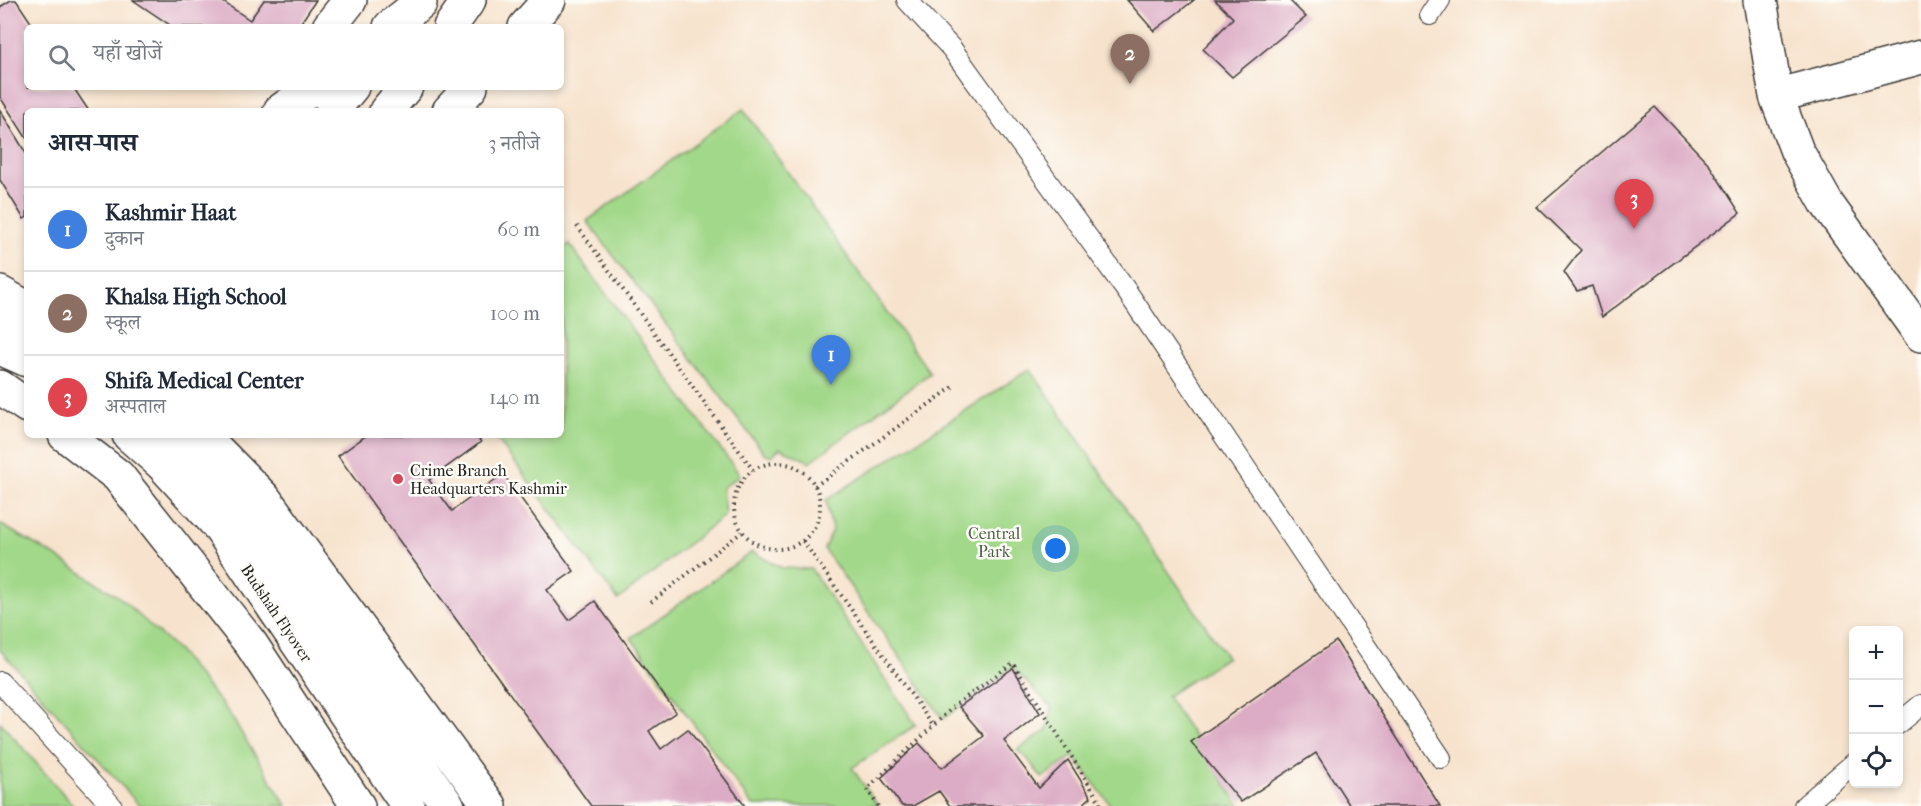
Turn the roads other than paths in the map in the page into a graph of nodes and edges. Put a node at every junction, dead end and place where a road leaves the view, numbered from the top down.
1 (350, 0) edge
2 (469, 0) edge
3 (549, 0) edge
4 (907, 0) edge
5 (1760, 0) edge
6 (415, 10) edge
7 (331, 24) edge
8 (394, 24) edge
9 (452, 24) edge
10 (528, 24) edge
11 (1921, 57) edge
12 (280, 90) edge
13 (310, 90) edge
14 (350, 90) edge
15 (404, 90) edge
16 (468, 90) edge
17 (1776, 96) junction
18 (266, 108) edge
19 (284, 108) edge
20 (334, 108) edge
21 (388, 108) edge
22 (452, 108) edge
23 (24, 283) edge
24 (0, 293) edge
25 (24, 306) edge
26 (0, 322) edge
27 (24, 333) edge
28 (1921, 335) edge
29 (0, 348) edge
30 (24, 359) edge
31 (0, 387) edge
32 (24, 404) edge
33 (132, 438) edge
34 (170, 438) edge
35 (205, 438) edge
36 (80, 439) edge
37 (0, 682) edge
38 (1921, 705) edge
39 (1903, 721) edge
40 (1441, 758) dead end
41 (1849, 767) edge
42 (112, 806) edge
43 (358, 806) edge
44 (408, 806) edge
45 (448, 806) edge
46 (490, 806) edge
47 (1804, 806) edge

1 - 7 main road
2 - 9 main road
3 - 10 main road
4 - 40 lane
5 - 17 main road
6 - 8 main road
11 - 17 main road
12 - 18 main road
13 - 19 main road
14 - 20 main road
15 - 21 main road
16 - 22 main road
17 - 28 main road
23 - 24 main road
24 - 25 main road
26 - 27 main road
29 - 30 main road
31 - 32 main road
33 - 44 main road, Budshah Flyover
34 - 45 main road, Budshah Flyover
35 - 46 main road
36 - 43 main road
37 - 42 lane
38 - 39 lane
41 - 47 lane

